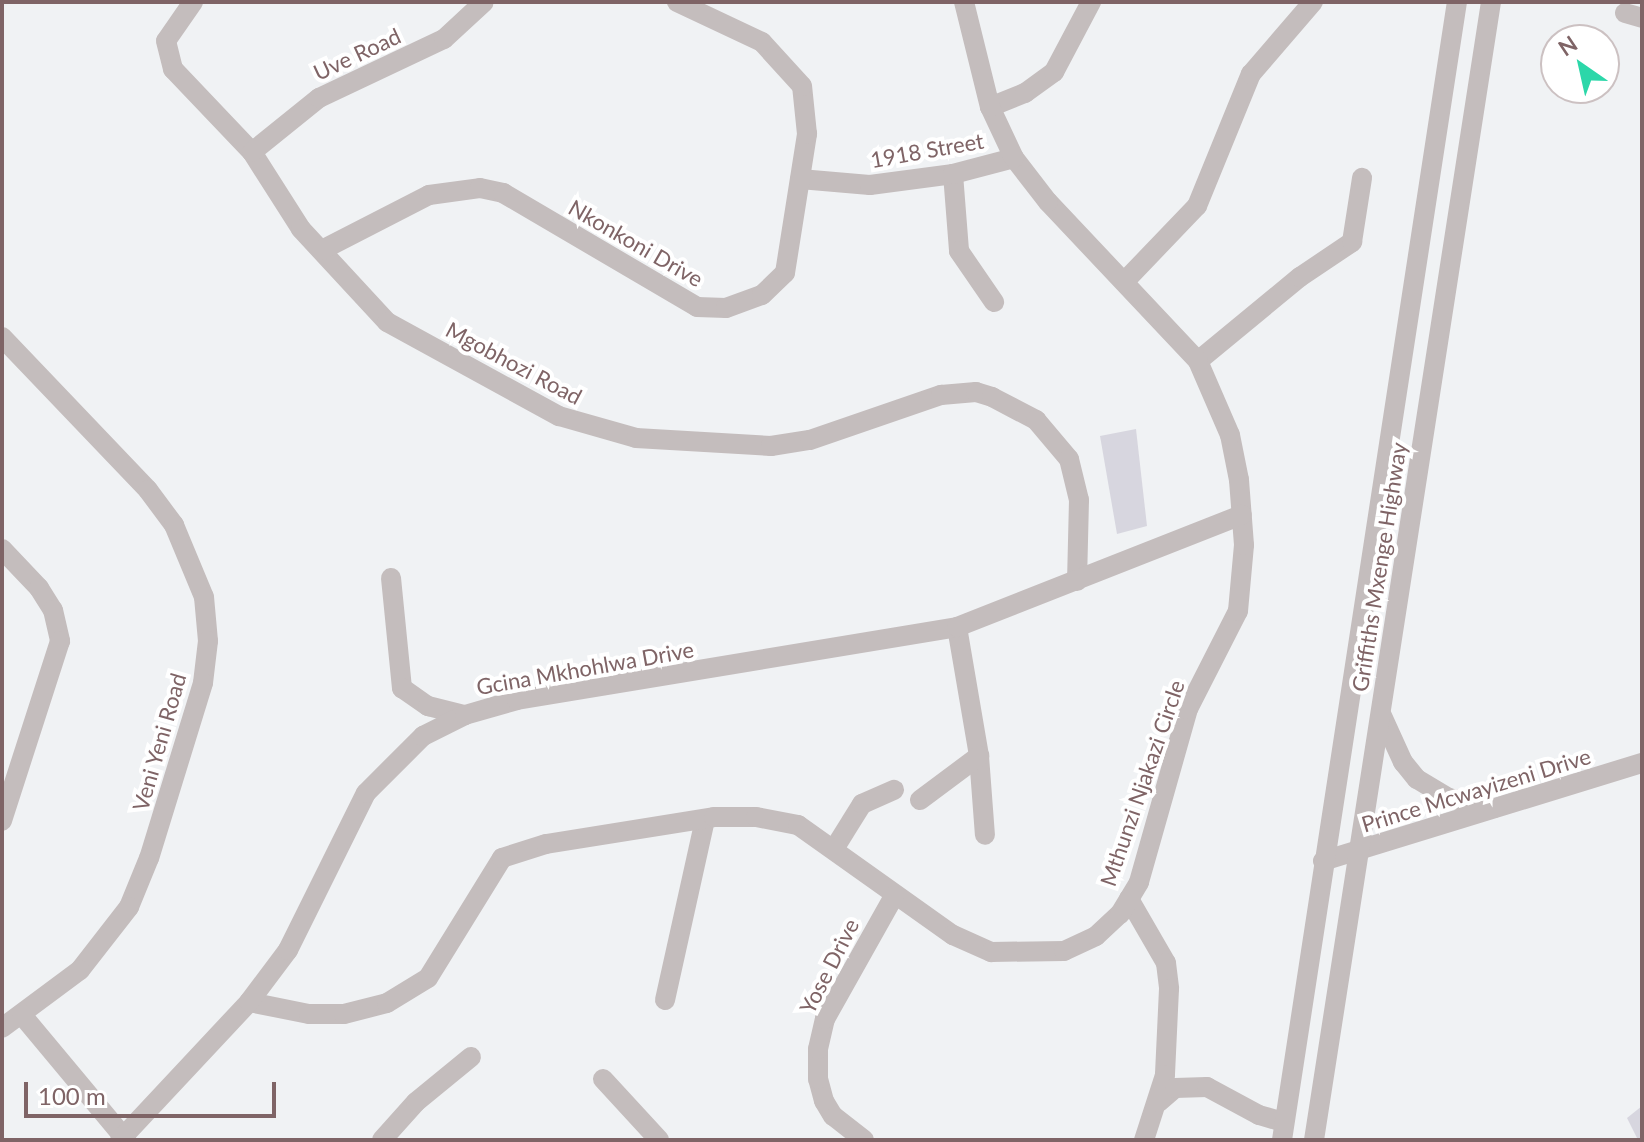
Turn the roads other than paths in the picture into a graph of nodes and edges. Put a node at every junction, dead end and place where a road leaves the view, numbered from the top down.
1 (193, 2) edge
2 (484, 2) edge
3 (677, 2) edge
4 (964, 2) edge
5 (1091, 2) edge
6 (1313, 2) edge
7 (1457, 2) edge
8 (1491, 2) edge
9 (990, 107) junction
10 (252, 152) junction
11 (1014, 158) junction
12 (953, 174) junction
13 (1362, 178) dead end
14 (800, 179) junction
15 (322, 250) junction
16 (1125, 281) junction
17 (994, 302) dead end
18 (2, 337) edge
19 (1198, 361) junction
20 (1242, 515) junction
21 (2, 549) edge
22 (391, 578) dead end
23 (1077, 581) junction
24 (957, 627) junction
25 (1381, 712) junction
26 (465, 715) junction
27 (979, 756) junction
28 (1642, 763) edge
29 (894, 790) dead end
30 (920, 800) dead end
31 (1496, 808) junction
32 (705, 819) junction
33 (2, 821) edge
34 (985, 835) dead end
35 (834, 849) junction
36 (1359, 852) junction
37 (1323, 861) junction
38 (894, 896) junction
39 (1129, 899) junction
40 (665, 1000) dead end
41 (249, 1002) junction
42 (22, 1015) junction
43 (2, 1028) edge
44 (471, 1057) dead end
45 (603, 1079) dead end
46 (1159, 1102) junction
47 (1283, 1131) edge
48 (123, 1139) edge
49 (382, 1140) edge
50 (659, 1140) edge
51 (864, 1140) edge
52 (1144, 1140) edge
53 (1314, 1140) edge

1 - 10 street, Mgobhozi Road
2 - 10 street, Uve Road
3 - 14 street, Nkonkoni Drive
4 - 9 street, Mthunzi Njakazi Circle
5 - 9 street
6 - 16 street
7 - 37 street, Griffiths Mxenge Highway
8 - 25 street, Griffiths Mxenge Highway
9 - 11 street, Mthunzi Njakazi Circle
10 - 15 street, Mgobhozi Road
11 - 12 street, 1918 Street
11 - 16 street, Mthunzi Njakazi Circle
12 - 14 street, 1918 Street
12 - 17 street
13 - 19 street
14 - 15 street, Nkonkoni Drive
15 - 23 street, Mgobhozi Road
16 - 19 street, Mthunzi Njakazi Circle
18 - 42 street, Veni Yeni Road
19 - 20 street, Mthunzi Njakazi Circle
20 - 23 street, Gcina Mkhohlwa Drive
20 - 39 street, Mthunzi Njakazi Circle
21 - 33 street
22 - 26 street
23 - 24 street, Gcina Mkhohlwa Drive
24 - 26 street, Gcina Mkhohlwa Drive
24 - 27 street
25 - 31 street
25 - 36 street, Griffiths Mxenge Highway
26 - 41 street, Gcina Mkhohlwa Drive
27 - 30 street
27 - 34 street
28 - 31 street, Prince Mcwayizeni Drive
29 - 35 street
31 - 36 street, Prince Mcwayizeni Drive
32 - 35 street, Mthunzi Njakazi Circle
32 - 40 street
32 - 41 street, Mthunzi Njakazi Circle
35 - 38 street, Mthunzi Njakazi Circle
36 - 37 street, Prince Mcwayizeni Drive
36 - 53 street, Griffiths Mxenge Highway
37 - 47 street, Griffiths Mxenge Highway
38 - 39 street, Mthunzi Njakazi Circle
38 - 51 street, Yose Drive
39 - 46 street
41 - 48 street, Gcina Mkhohlwa Drive
42 - 43 street, Veni Yeni Road
42 - 48 street
44 - 49 street
45 - 50 street
46 - 47 street
46 - 52 street

